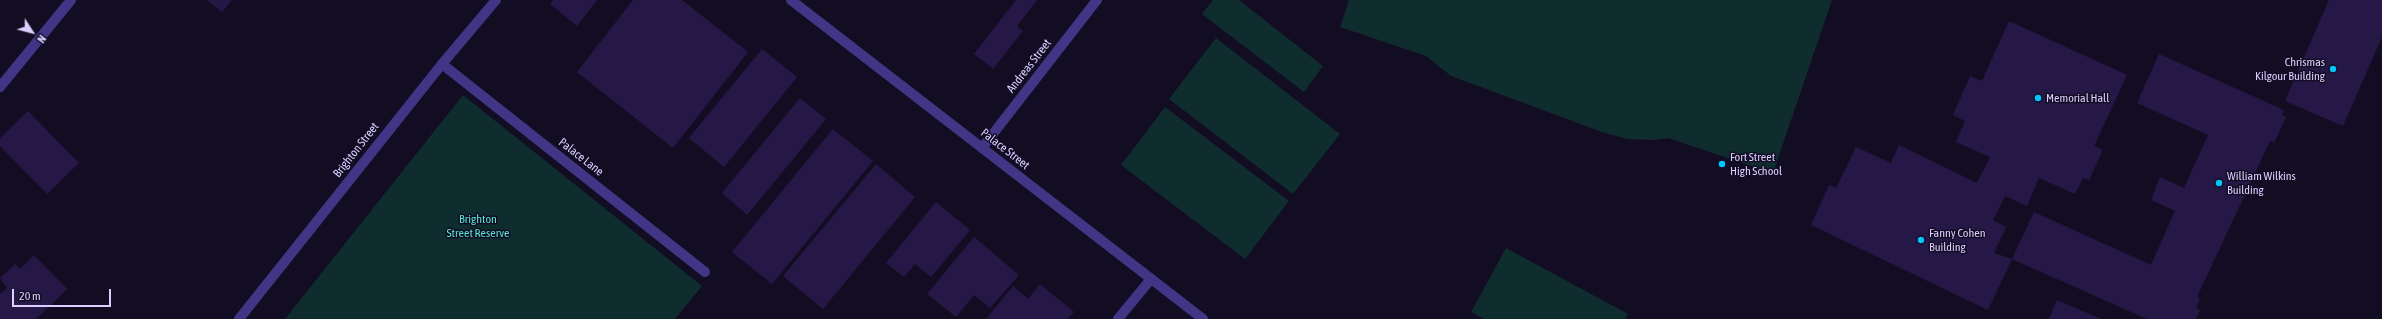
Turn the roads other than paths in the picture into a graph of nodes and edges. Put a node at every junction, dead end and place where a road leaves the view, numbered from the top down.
1 (71, 0) edge
2 (496, 0) edge
3 (791, 0) edge
4 (1097, 0) edge
5 (442, 64) junction
6 (0, 87) edge
7 (982, 148) junction
8 (705, 272) dead end
9 (1151, 279) junction
10 (239, 319) edge
11 (1118, 319) edge
12 (1203, 319) edge

1 - 6 street
2 - 5 street, Brighton Street
3 - 7 street, Palace Street
4 - 7 street, Andreas Street
5 - 8 street, Palace Lane
5 - 10 street, Brighton Street
7 - 9 street, Palace Street
9 - 11 street
9 - 12 street, Palace Street

